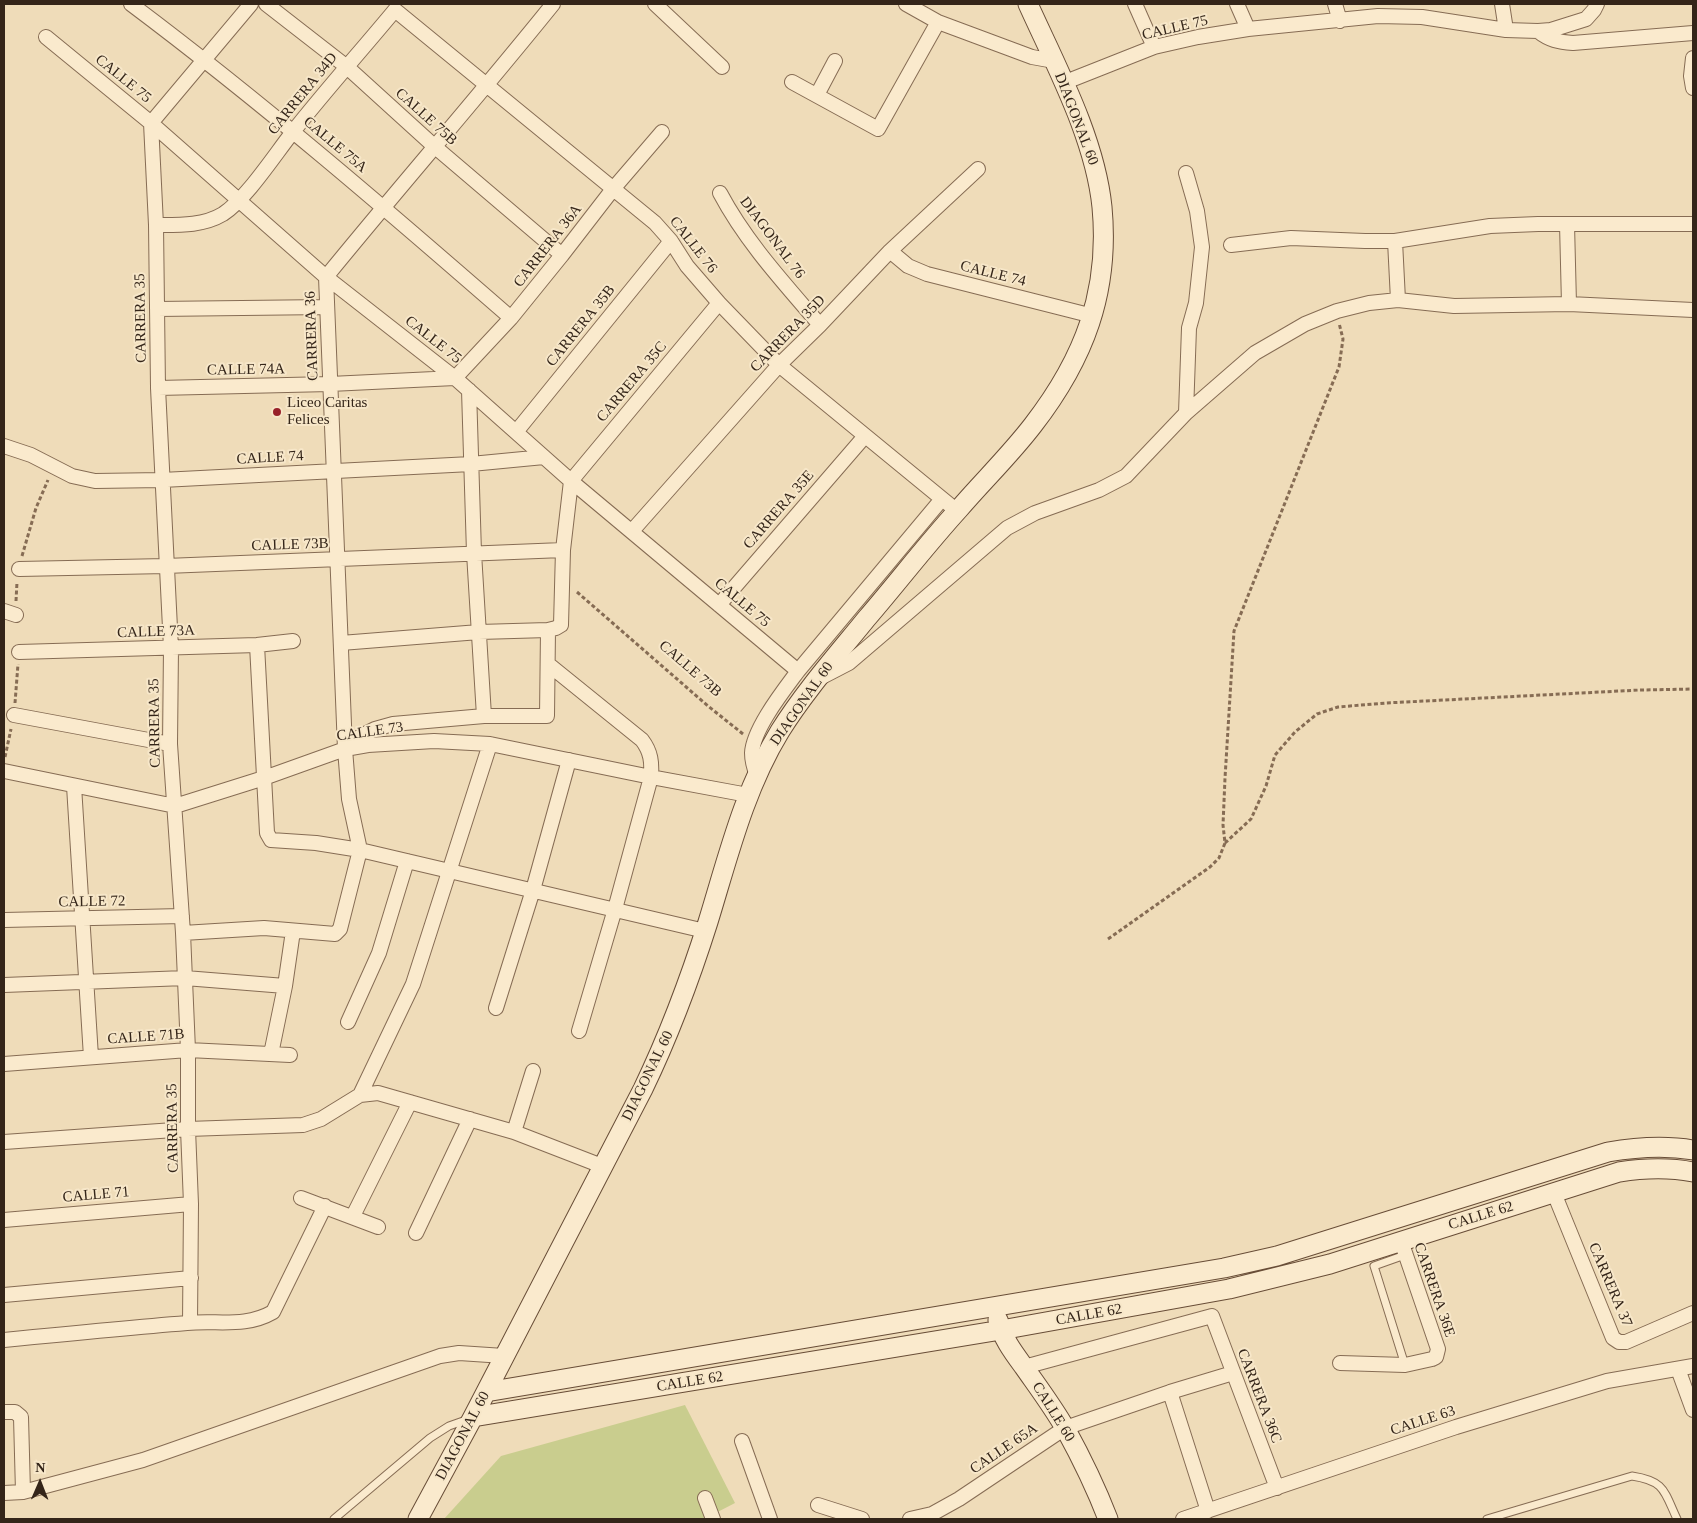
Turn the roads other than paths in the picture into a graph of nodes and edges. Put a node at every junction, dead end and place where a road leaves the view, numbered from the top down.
1 (131, 4) edge
2 (251, 4) edge
3 (266, 4) edge
4 (553, 4) edge
5 (655, 4) edge
6 (906, 4) edge
7 (1028, 4) edge
8 (1135, 4) edge
9 (1236, 4) edge
10 (1335, 4) edge
11 (1502, 4) edge
12 (1595, 6) edge
13 (395, 10) joint
14 (1421, 10) edge
15 (1340, 21) junction
16 (938, 22) junction
17 (1248, 29) junction
18 (1506, 30) junction
19 (1538, 31) junction
20 (1693, 33) edge
21 (46, 37) dead end
22 (1154, 47) junction
23 (1693, 58) edge
24 (204, 59) junction
25 (835, 61) dead end
26 (1054, 61) junction
27 (347, 67) junction
28 (722, 67) dead end
29 (792, 82) dead end
30 (1063, 84) junction
31 (488, 85) junction
32 (1693, 88) edge
33 (817, 95) junction
34 (151, 123) junction
35 (294, 131) junction
36 (662, 132) dead end
37 (434, 146) junction
38 (978, 170) dead end
39 (1186, 173) dead end
40 (613, 189) junction
41 (720, 193) dead end
42 (238, 201) junction
43 (383, 207) junction
44 (1567, 224) junction
45 (1693, 224) edge
46 (156, 225) junction
47 (672, 241) junction
48 (1395, 241) junction
49 (1232, 245) dead end
50 (890, 251) junction
51 (562, 255) junction
52 (326, 277) junction
53 (1398, 300) junction
54 (719, 304) junction
55 (1569, 304) junction
56 (327, 307) junction
57 (157, 309) junction
58 (1693, 310) edge
59 (1093, 316) junction
60 (510, 318) junction
61 (820, 325) junction
62 (779, 365) junction
63 (455, 378) junction
64 (330, 384) junction
65 (158, 388) junction
66 (469, 390) junction
67 (1186, 413) junction
68 (516, 432) junction
69 (865, 436) junction
70 (4, 446) edge
71 (544, 457) junction
72 (471, 464) junction
73 (334, 471) junction
74 (162, 480) junction
75 (571, 481) junction
76 (949, 505) junction
77 (632, 531) junction
78 (563, 550) junction
79 (474, 553) junction
80 (338, 560) junction
81 (166, 566) junction
82 (19, 569) dead end
83 (719, 605) junction
84 (552, 629) junction
85 (479, 632) junction
86 (293, 641) dead end
87 (341, 643) junction
88 (257, 645) junction
89 (171, 648) junction
90 (20, 652) dead end
91 (548, 664) junction
92 (798, 671) junction
93 (816, 680) junction
94 (14, 715) dead end
95 (484, 716) junction
96 (170, 744) junction
97 (490, 744) junction
98 (346, 749) junction
99 (570, 760) junction
100 (4, 771) edge
101 (757, 776) junction
102 (651, 777) junction
103 (264, 778) junction
104 (74, 786) junction
105 (748, 795) junction
106 (175, 806) junction
107 (360, 850) junction
108 (406, 861) junction
109 (449, 870) junction
110 (533, 890) junction
111 (616, 909) junction
112 (182, 916) junction
113 (82, 918) junction
114 (4, 920) edge
115 (293, 930) junction
116 (705, 931) junction
117 (183, 933) junction
118 (185, 978) junction
119 (86, 982) junction
120 (4, 985) edge
121 (285, 986) junction
122 (496, 1008) dead end
123 (348, 1022) dead end
124 (579, 1031) dead end
125 (188, 1050) junction
126 (271, 1054) junction
127 (290, 1054) dead end
128 (91, 1057) junction
129 (4, 1064) edge
130 (533, 1071) dead end
131 (360, 1095) junction
132 (410, 1102) junction
133 (470, 1119) junction
134 (188, 1129) junction
135 (514, 1132) junction
136 (4, 1142) edge
137 (1693, 1150) edge
138 (602, 1166) junction
139 (1693, 1172) edge
140 (1554, 1193) junction
141 (301, 1198) dead end
142 (191, 1204) junction
143 (325, 1206) junction
144 (352, 1216) junction
145 (4, 1220) edge
146 (378, 1227) dead end
147 (416, 1233) dead end
148 (1403, 1248) junction
149 (191, 1278) junction
150 (4, 1295) edge
151 (994, 1307) junction
152 (1693, 1314) edge
153 (190, 1323) junction
154 (1001, 1330) junction
155 (4, 1340) edge
156 (504, 1356) junction
157 (1340, 1363) dead end
158 (1405, 1365) junction
159 (1693, 1366) edge
160 (1024, 1367) junction
161 (1678, 1369) junction
162 (1233, 1373) junction
163 (486, 1392) junction
164 (1170, 1392) junction
165 (1693, 1410) edge
166 (4, 1412) edge
167 (474, 1417) junction
168 (1065, 1428) junction
169 (742, 1441) dead end
170 (1277, 1488) junction
171 (23, 1492) junction
172 (4, 1493) edge
173 (705, 1498) dead end
174 (818, 1505) dead end
175 (1208, 1511) junction
176 (334, 1519) edge
177 (418, 1519) edge
178 (713, 1519) edge
179 (770, 1519) edge
180 (862, 1519) edge
181 (910, 1519) edge
182 (1108, 1519) edge
183 (1183, 1519) edge
184 (1488, 1519) edge
185 (1676, 1519) edge

1 - 24 street, CALLE 75A
2 - 24 street
3 - 27 street, CALLE 75B
4 - 31 street, CARRERA 36
5 - 28 street
6 - 16 street
7 - 26 main road, DIAGONAL 60
8 - 22 street
9 - 17 street
10 - 15 street
11 - 18 street
12 - 19 street
13 - 27 street, CARRERA 34D
13 - 31 street, CALLE 76
14 - 15 street, CALLE 75
14 - 18 street, CALLE 75
15 - 17 street, CALLE 75
16 - 26 street
16 - 33 street
17 - 22 street, CALLE 75
18 - 19 street, CALLE 75
19 - 20 street
21 - 34 street, CALLE 75
22 - 30 street, CALLE 75
23 - 32 street
24 - 34 street
24 - 35 street, CALLE 75A
25 - 33 street
26 - 30 main road, DIAGONAL 60
27 - 35 street, CARRERA 34D
27 - 37 street, CALLE 75B
29 - 33 street
30 - 59 main road, DIAGONAL 60
31 - 37 street, CARRERA 36
31 - 40 street, CALLE 76
34 - 42 street, CALLE 75
34 - 46 street, CARRERA 35
35 - 42 street, CARRERA 34D
35 - 43 street, CALLE 75A
36 - 40 street, CARRERA 36A
37 - 43 street, CARRERA 36
37 - 51 street, CALLE 75B
38 - 50 street, CARRERA 35D
39 - 67 street
40 - 47 street, CALLE 76
40 - 51 street, CARRERA 36A
41 - 61 street, DIAGONAL 76
42 - 46 street, CARRERA 34D
42 - 52 street, CALLE 75
43 - 52 street, CARRERA 36
43 - 60 street, CALLE 75A
44 - 45 street
44 - 48 street
44 - 55 street
46 - 57 street, CARRERA 35
47 - 54 street, CALLE 76
47 - 68 street, CARRERA 35B
48 - 49 street
48 - 53 street
50 - 59 street, CALLE 74
50 - 61 street, CARRERA 35D
51 - 60 street, CARRERA 36A
52 - 56 street, CARRERA 36
52 - 63 street, CALLE 75
53 - 55 street
53 - 67 street
54 - 62 street, CALLE 76
54 - 75 street, CARRERA 35C
55 - 58 street
56 - 57 street
56 - 64 street, CARRERA 36
57 - 65 street, CARRERA 35
59 - 76 main road, DIAGONAL 60
60 - 63 street, CARRERA 36A
61 - 62 street, CARRERA 35D
62 - 69 street, CALLE 76
62 - 77 street, CARRERA 35D
63 - 64 street, CALLE 74A
63 - 66 street, CALLE 75
64 - 65 street, CALLE 74A
64 - 73 street, CARRERA 36
65 - 74 street, CARRERA 35
66 - 68 street, CALLE 75
66 - 72 street
67 - 93 street
68 - 71 street, CALLE 75
69 - 76 street, CALLE 76
69 - 83 street, CARRERA 35E
70 - 74 street, CALLE 74
71 - 72 street, CALLE 74
71 - 75 street, CALLE 75
72 - 73 street, CALLE 74
72 - 79 street
73 - 74 street, CALLE 74
73 - 80 street, CARRERA 36
74 - 81 street, CARRERA 35
75 - 77 street, CALLE 75
75 - 78 street
76 - 92 street
76 - 93 main road, DIAGONAL 60
77 - 83 street, CALLE 75
78 - 79 street, CALLE 73B
78 - 84 street
79 - 80 street, CALLE 73B
79 - 85 street
80 - 81 street, CALLE 73B
80 - 87 street, CARRERA 36
81 - 82 street, CALLE 73B
81 - 89 street, CARRERA 35
83 - 92 street, CALLE 75
84 - 85 street
84 - 91 street
85 - 87 street
85 - 95 street
86 - 88 street, CALLE 73A
87 - 98 street, CARRERA 36
88 - 89 street, CALLE 73A
88 - 103 street
89 - 90 street, CALLE 73A
89 - 96 street, CARRERA 35
91 - 95 street
91 - 102 street
92 - 101 street
93 - 101 main road, DIAGONAL 60
94 - 96 street
95 - 98 street
96 - 106 street, CARRERA 35
97 - 98 street, CALLE 73
97 - 99 street, CALLE 73
97 - 109 street
98 - 103 street, CALLE 73
98 - 107 street, CARRERA 36
99 - 102 street, CALLE 73
99 - 110 street
100 - 104 street, CALLE 73
101 - 105 main road, DIAGONAL 60
102 - 105 street, CALLE 73
102 - 111 street
103 - 106 street, CALLE 73
103 - 107 street
104 - 106 street, CALLE 73
104 - 113 street
105 - 116 main road, DIAGONAL 60
106 - 112 street, CARRERA 35
107 - 108 street
107 - 115 street
108 - 109 street
108 - 123 street
109 - 110 street
109 - 131 street
110 - 111 street
110 - 122 street
111 - 116 street
111 - 124 street
112 - 113 street, CALLE 72
112 - 117 street, CARRERA 35
113 - 114 street, CALLE 72
113 - 119 street
115 - 117 street
115 - 121 street
116 - 138 main road, DIAGONAL 60
117 - 118 street, CARRERA 35
118 - 119 street
118 - 121 street
118 - 125 street, CARRERA 35
119 - 120 street
119 - 128 street
121 - 126 street
125 - 126 street, CALLE 71B
125 - 128 street, CALLE 71B
125 - 134 street, CARRERA 35
126 - 127 street, CALLE 71B
128 - 129 street, CALLE 71B
130 - 135 street
131 - 132 street
131 - 134 street
132 - 133 street
132 - 144 street
133 - 135 street
133 - 147 street
134 - 136 street
134 - 142 street, CARRERA 35
135 - 138 street
137 - 151 main road, CALLE 62
138 - 156 main road, DIAGONAL 60
139 - 140 main road, CALLE 62
140 - 148 main road, CALLE 62
140 - 152 street, CARRERA 37
141 - 143 street
142 - 145 street, CALLE 71
142 - 149 street, CARRERA 35
143 - 144 street
143 - 153 street
144 - 146 street
148 - 154 main road, CALLE 62
148 - 158 lane
148 - 158 street, CARRERA 36E
149 - 150 street
149 - 153 street, CARRERA 35
151 - 154 main road, CALLE 60
151 - 163 main road, CALLE 62
153 - 155 street
154 - 160 main road, CALLE 60
154 - 167 main road, CALLE 62
156 - 163 main road, DIAGONAL 60
156 - 171 street
157 - 158 street
159 - 161 street, CALLE 63
160 - 162 street, CARRERA 36C
160 - 168 main road, CALLE 60
161 - 165 street
161 - 170 street, CALLE 63
162 - 164 street, CALLE 65A
162 - 170 street, CARRERA 36C
163 - 167 main road, DIAGONAL 60
164 - 168 street, CALLE 65A
164 - 175 street
166 - 171 street
167 - 176 lane
167 - 177 main road, DIAGONAL 60
168 - 181 street, CALLE 65A
168 - 182 main road, CALLE 60
169 - 179 street
170 - 175 street, CALLE 63
171 - 172 street
173 - 178 street
174 - 180 street
175 - 183 street, CALLE 63
184 - 185 lane

